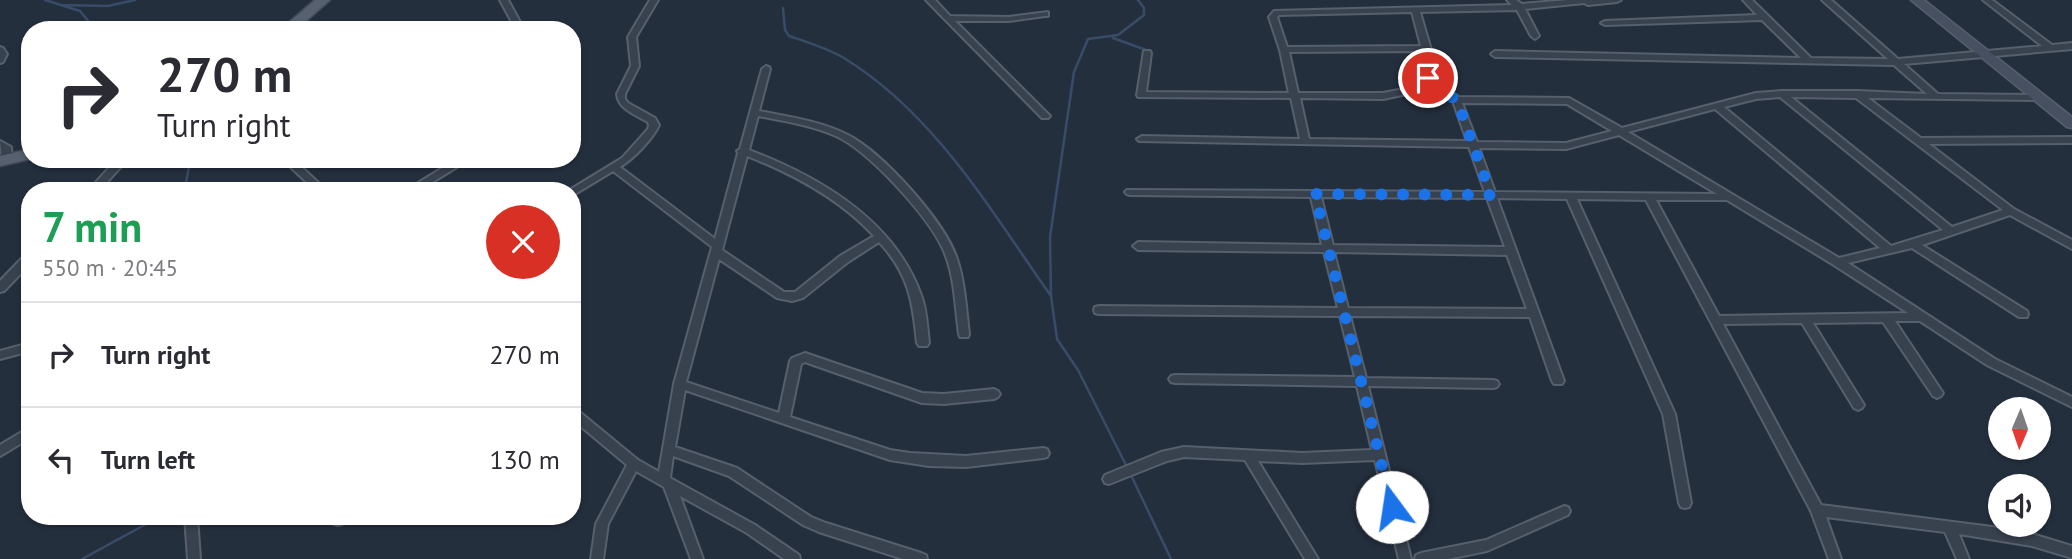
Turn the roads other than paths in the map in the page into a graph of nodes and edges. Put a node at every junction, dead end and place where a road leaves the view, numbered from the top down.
1 (323, 0) edge
2 (504, 0) edge
3 (654, 0) edge
4 (1399, 0) edge
5 (1511, 0) edge
6 (1589, 0) edge
7 (1594, 0) edge
8 (1617, 0) edge
9 (1747, 0) edge
10 (1826, 0) edge
11 (1917, 0) edge
12 (1987, 0) edge
13 (935, 1) edge
14 (1520, 8) junction
15 (1411, 10) junction
16 (1045, 14) dead end
17 (1765, 17) junction
18 (947, 18) junction
19 (298, 21) edge
20 (515, 21) edge
21 (1605, 23) dead end
22 (1535, 36) dead end
23 (2072, 47) edge
24 (1427, 48) junction
25 (2050, 48) junction
26 (0, 50) edge
27 (1284, 50) junction
28 (1147, 53) dead end
29 (1495, 54) dead end
30 (1985, 54) junction
31 (0, 60) edge
32 (1808, 60) junction
33 (1897, 62) junction
34 (765, 69) dead end
35 (1433, 86) junction
36 (1782, 94) junction
37 (1857, 94) junction
38 (1294, 96) junction
39 (1935, 96) junction
40 (2040, 98) junction
41 (1457, 100) junction
42 (1718, 107) junction
43 (753, 112) junction
44 (1045, 116) dead end
45 (2068, 118) edge
46 (1618, 132) junction
47 (1142, 139) dead end
48 (2072, 140) edge
49 (1305, 141) junction
50 (1918, 141) junction
51 (0, 144) edge
52 (1473, 144) junction
53 (742, 151) junction
54 (21, 156) edge
55 (3, 160) edge
56 (614, 167) junction
57 (115, 168) edge
58 (297, 168) edge
59 (450, 168) edge
60 (101, 182) edge
61 (312, 182) edge
62 (425, 182) edge
63 (581, 187) edge
64 (1130, 192) dead end
65 (1315, 194) junction
66 (1491, 195) junction
67 (1571, 196) junction
68 (1650, 197) junction
69 (1729, 197) junction
70 (2011, 211) junction
71 (1952, 232) junction
72 (881, 236) junction
73 (1913, 244) junction
74 (2072, 245) edge
75 (1138, 246) dead end
76 (715, 248) junction
77 (1329, 248) junction
78 (1888, 249) junction
79 (1511, 251) junction
80 (1838, 262) junction
81 (21, 266) edge
82 (0, 288) edge
83 (1099, 310) dead end
84 (1344, 310) junction
85 (1534, 313) junction
86 (2023, 314) dead end
87 (1886, 317) junction
88 (1921, 317) junction
89 (1805, 318) junction
90 (1716, 320) junction
91 (964, 334) dead end
92 (923, 343) dead end
93 (21, 349) edge
94 (0, 355) edge
95 (1175, 379) dead end
96 (1558, 381) dead end
97 (1362, 382) junction
98 (680, 384) junction
99 (1493, 384) dead end
100 (1937, 393) dead end
101 (994, 394) dead end
102 (2072, 402) edge
103 (1858, 405) dead end
104 (784, 419) junction
105 (581, 420) edge
106 (21, 438) edge
107 (669, 450) junction
108 (0, 451) edge
109 (1043, 453) dead end
110 (1248, 455) junction
111 (1380, 455) junction
112 (634, 464) junction
113 (1109, 479) dead end
114 (667, 484) junction
115 (1685, 503) dead end
116 (1816, 510) junction
117 (1564, 512) dead end
118 (192, 525) edge
119 (1950, 528) junction
120 (2072, 552) edge
121 (194, 559) edge
122 (597, 559) edge
123 (697, 559) edge
124 (794, 559) edge
125 (921, 559) edge
126 (1312, 559) edge
127 (1405, 559) edge
128 (1421, 559) edge
129 (1835, 559) edge
130 (1963, 559) edge

1 - 19 main road
2 - 20 street
3 - 56 street
4 - 15 street
5 - 14 street
6 - 7 street
6 - 14 street
8 - 14 street
9 - 17 street
10 - 33 street
11 - 30 main road
12 - 25 street
13 - 18 street
14 - 15 street
14 - 22 street
15 - 24 street
15 - 27 street
16 - 18 street
17 - 21 street
17 - 32 street
18 - 44 street
23 - 25 street
24 - 27 street
24 - 35 street
25 - 30 street
26 - 31 street
27 - 38 street
28 - 38 street
29 - 32 street
30 - 33 street
30 - 40 main road
32 - 33 street
33 - 39 street
34 - 43 street
35 - 38 street
35 - 41 street
36 - 37 street
36 - 42 street
36 - 71 street
37 - 39 street
37 - 50 street
38 - 49 street
39 - 40 street
40 - 45 main road
41 - 46 street
41 - 52 street
42 - 46 street
42 - 78 street
43 - 53 street
43 - 91 street
46 - 52 street
46 - 69 street
47 - 49 street
48 - 50 street
49 - 52 street
50 - 70 street
51 - 55 street
52 - 66 street
53 - 72 street
53 - 76 street
54 - 55 main road
56 - 63 street
56 - 76 street
57 - 60 street
58 - 61 street
59 - 62 street
64 - 65 street
65 - 66 street
65 - 77 street
66 - 67 street
66 - 79 street
67 - 68 street
67 - 115 street
68 - 69 street
68 - 90 street
69 - 80 street
70 - 71 street
70 - 74 street
71 - 73 street
72 - 76 street
72 - 92 street
73 - 78 street
73 - 86 street
75 - 77 street
76 - 98 street
77 - 79 street
77 - 84 street
78 - 80 street
79 - 85 street
80 - 88 street
81 - 82 street
83 - 84 street
84 - 85 street
84 - 97 street
85 - 96 street
87 - 88 street
87 - 89 street
87 - 100 street
88 - 102 street
89 - 90 street
89 - 103 street
90 - 116 street
93 - 94 street
95 - 97 street
97 - 99 street
97 - 111 street
98 - 104 street
98 - 107 street
101 - 104 street
104 - 109 street
105 - 112 street
106 - 108 street
107 - 114 street
107 - 125 street
110 - 111 street
110 - 113 street
110 - 126 street
111 - 127 street
112 - 114 street
112 - 122 street
114 - 123 street
114 - 124 street
116 - 119 street
116 - 129 street
117 - 128 street
118 - 121 street
119 - 120 street
119 - 130 street

